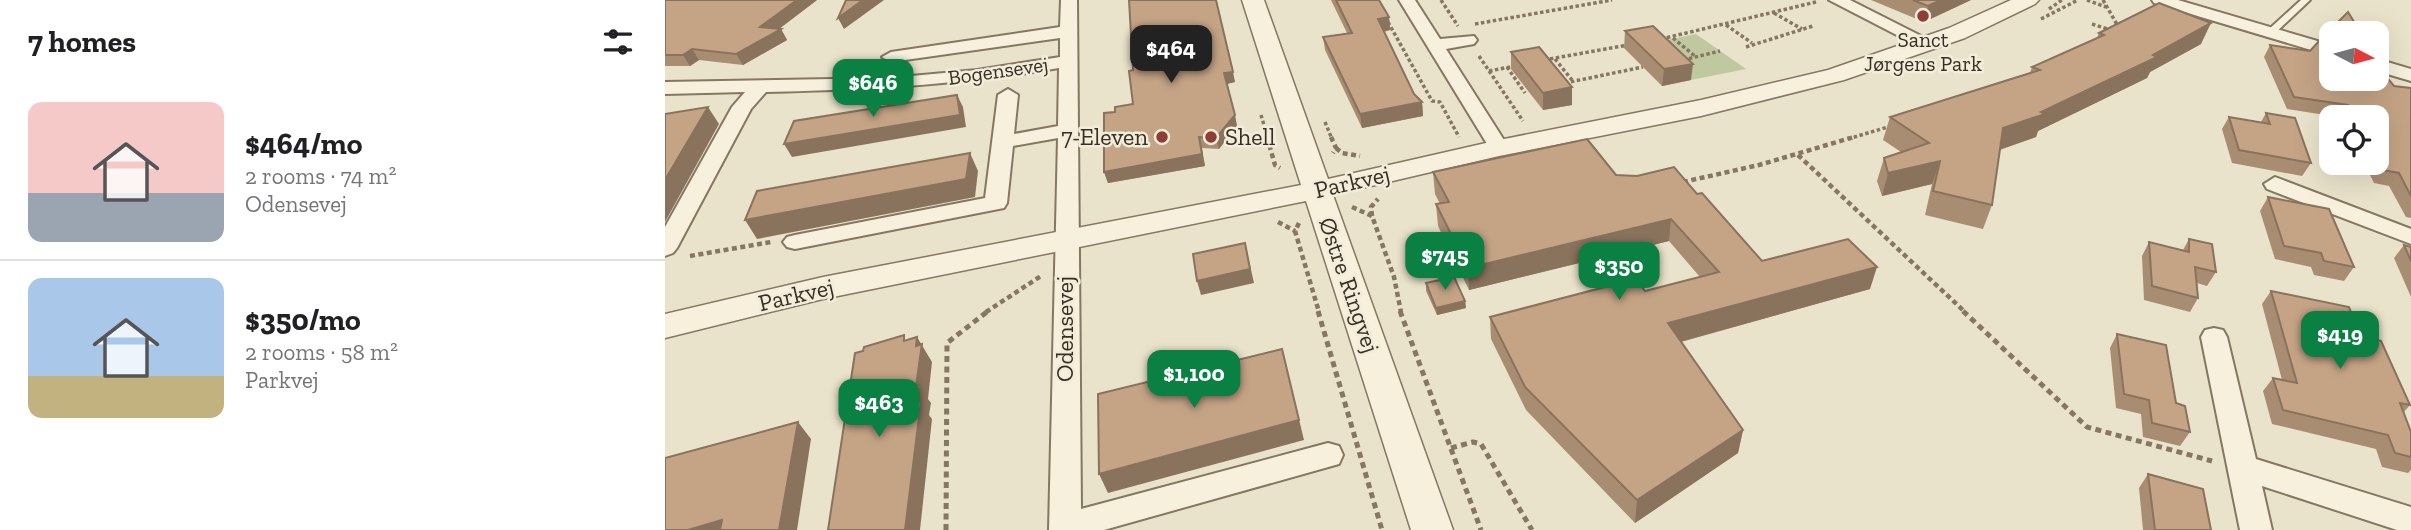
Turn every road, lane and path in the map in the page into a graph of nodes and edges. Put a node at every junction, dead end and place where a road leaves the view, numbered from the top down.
1 (1069, 0) edge
2 (1253, 0) edge
3 (1407, 0) edge
4 (1441, 0) edge
5 (1612, 0) edge
6 (1837, 0) edge
7 (2028, 0) edge
8 (2087, 0) edge
9 (2103, 0) edge
10 (2160, 0) edge
11 (2306, 0) edge
12 (1820, 1) edge
13 (2107, 7) junction
14 (1382, 11) edge
15 (1773, 13) junction
16 (1725, 24) junction
17 (2092, 24) dead end
18 (1813, 26) dead end
19 (1802, 29) junction
20 (1069, 30) junction
21 (1470, 32) junction
22 (2270, 33) junction
23 (1673, 37) junction
24 (1659, 40) edge
25 (1752, 43) junction
26 (1926, 43) junction
27 (1633, 44) edge
28 (1435, 45) junction
29 (1746, 47) dead end
30 (2319, 47) edge
31 (1720, 51) dead end
32 (891, 57) dead end
33 (1696, 57) junction
34 (1554, 59) junction
35 (1069, 61) junction
36 (1542, 61) edge
37 (1676, 62) edge
38 (1518, 65) edge
39 (1507, 67) junction
40 (1643, 67) edge
41 (2389, 69) edge
42 (1489, 71) junction
43 (2411, 75) edge
44 (1572, 80) junction
45 (1557, 87) edge
46 (665, 88) edge
47 (759, 88) junction
48 (1525, 93) dead end
49 (1008, 95) dead end
50 (1525, 124) dead end
51 (1892, 126) edge
52 (1067, 130) junction
53 (1459, 137) dead end
54 (1003, 142) junction
55 (1335, 148) dead end
56 (1499, 148) junction
57 (1798, 155) junction
58 (1363, 156) dead end
59 (1680, 183) edge
60 (2275, 184) dead end
61 (1317, 190) junction
62 (1381, 197) dead end
63 (1373, 216) junction
64 (1271, 222) dead end
65 (1295, 231) junction
66 (2411, 237) edge
67 (1065, 238) junction
68 (795, 242) joint
69 (671, 253) edge
70 (1050, 270) dead end
71 (665, 327) edge
72 (2214, 337) dead end
73 (1451, 448) junction
74 (1328, 455) dead end
75 (2243, 467) junction
76 (2411, 521) edge
77 (1065, 528) edge
78 (946, 530) edge
79 (1382, 530) edge
80 (1432, 530) edge
81 (1481, 530) edge
82 (1532, 530) edge
83 (2256, 530) edge

1 - 20 street, Odensevej
2 - 61 street, Østre Ringvej
3 - 28 street
4 - 21 path
5 - 21 path
6 - 26 street
7 - 26 street, Parkvej
8 - 13 path
9 - 13 path
10 - 22 street
11 - 22 lane
12 - 15 path
13 - 17 path
14 - 53 path
15 - 16 path
15 - 19 path
16 - 23 path
16 - 25 path
18 - 19 path
19 - 25 path
20 - 32 street
20 - 35 street, Odensevej
21 - 28 street
21 - 42 path
22 - 30 street
23 - 24 path
23 - 33 path
25 - 29 path
26 - 56 street, Parkvej
27 - 34 path
28 - 56 street
31 - 33 path
33 - 37 path
34 - 36 path
34 - 44 path
35 - 47 street, Bogensevej
35 - 52 street, Odensevej
38 - 39 path
39 - 42 path
39 - 48 path
40 - 44 path
41 - 43 street
42 - 50 path
44 - 45 path
46 - 47 street, Bogensevej
47 - 69 street
49 - 54 street
51 - 57 path
52 - 54 street
52 - 67 street, Odensevej
54 - 68 street
55 - 58 path
56 - 61 street, Parkvej
57 - 59 path
57 - 75 path
60 - 66 street
61 - 63 path
61 - 65 path
61 - 67 street, Parkvej
61 - 80 street, Østre Ringvej
62 - 63 path
63 - 73 path
64 - 65 path
65 - 79 path
67 - 71 street, Parkvej
67 - 77 street, Odensevej
68 - 69 path
70 - 78 path
72 - 75 street
73 - 81 path
73 - 82 path
74 - 77 street, Odensevej
75 - 76 street
75 - 83 street

